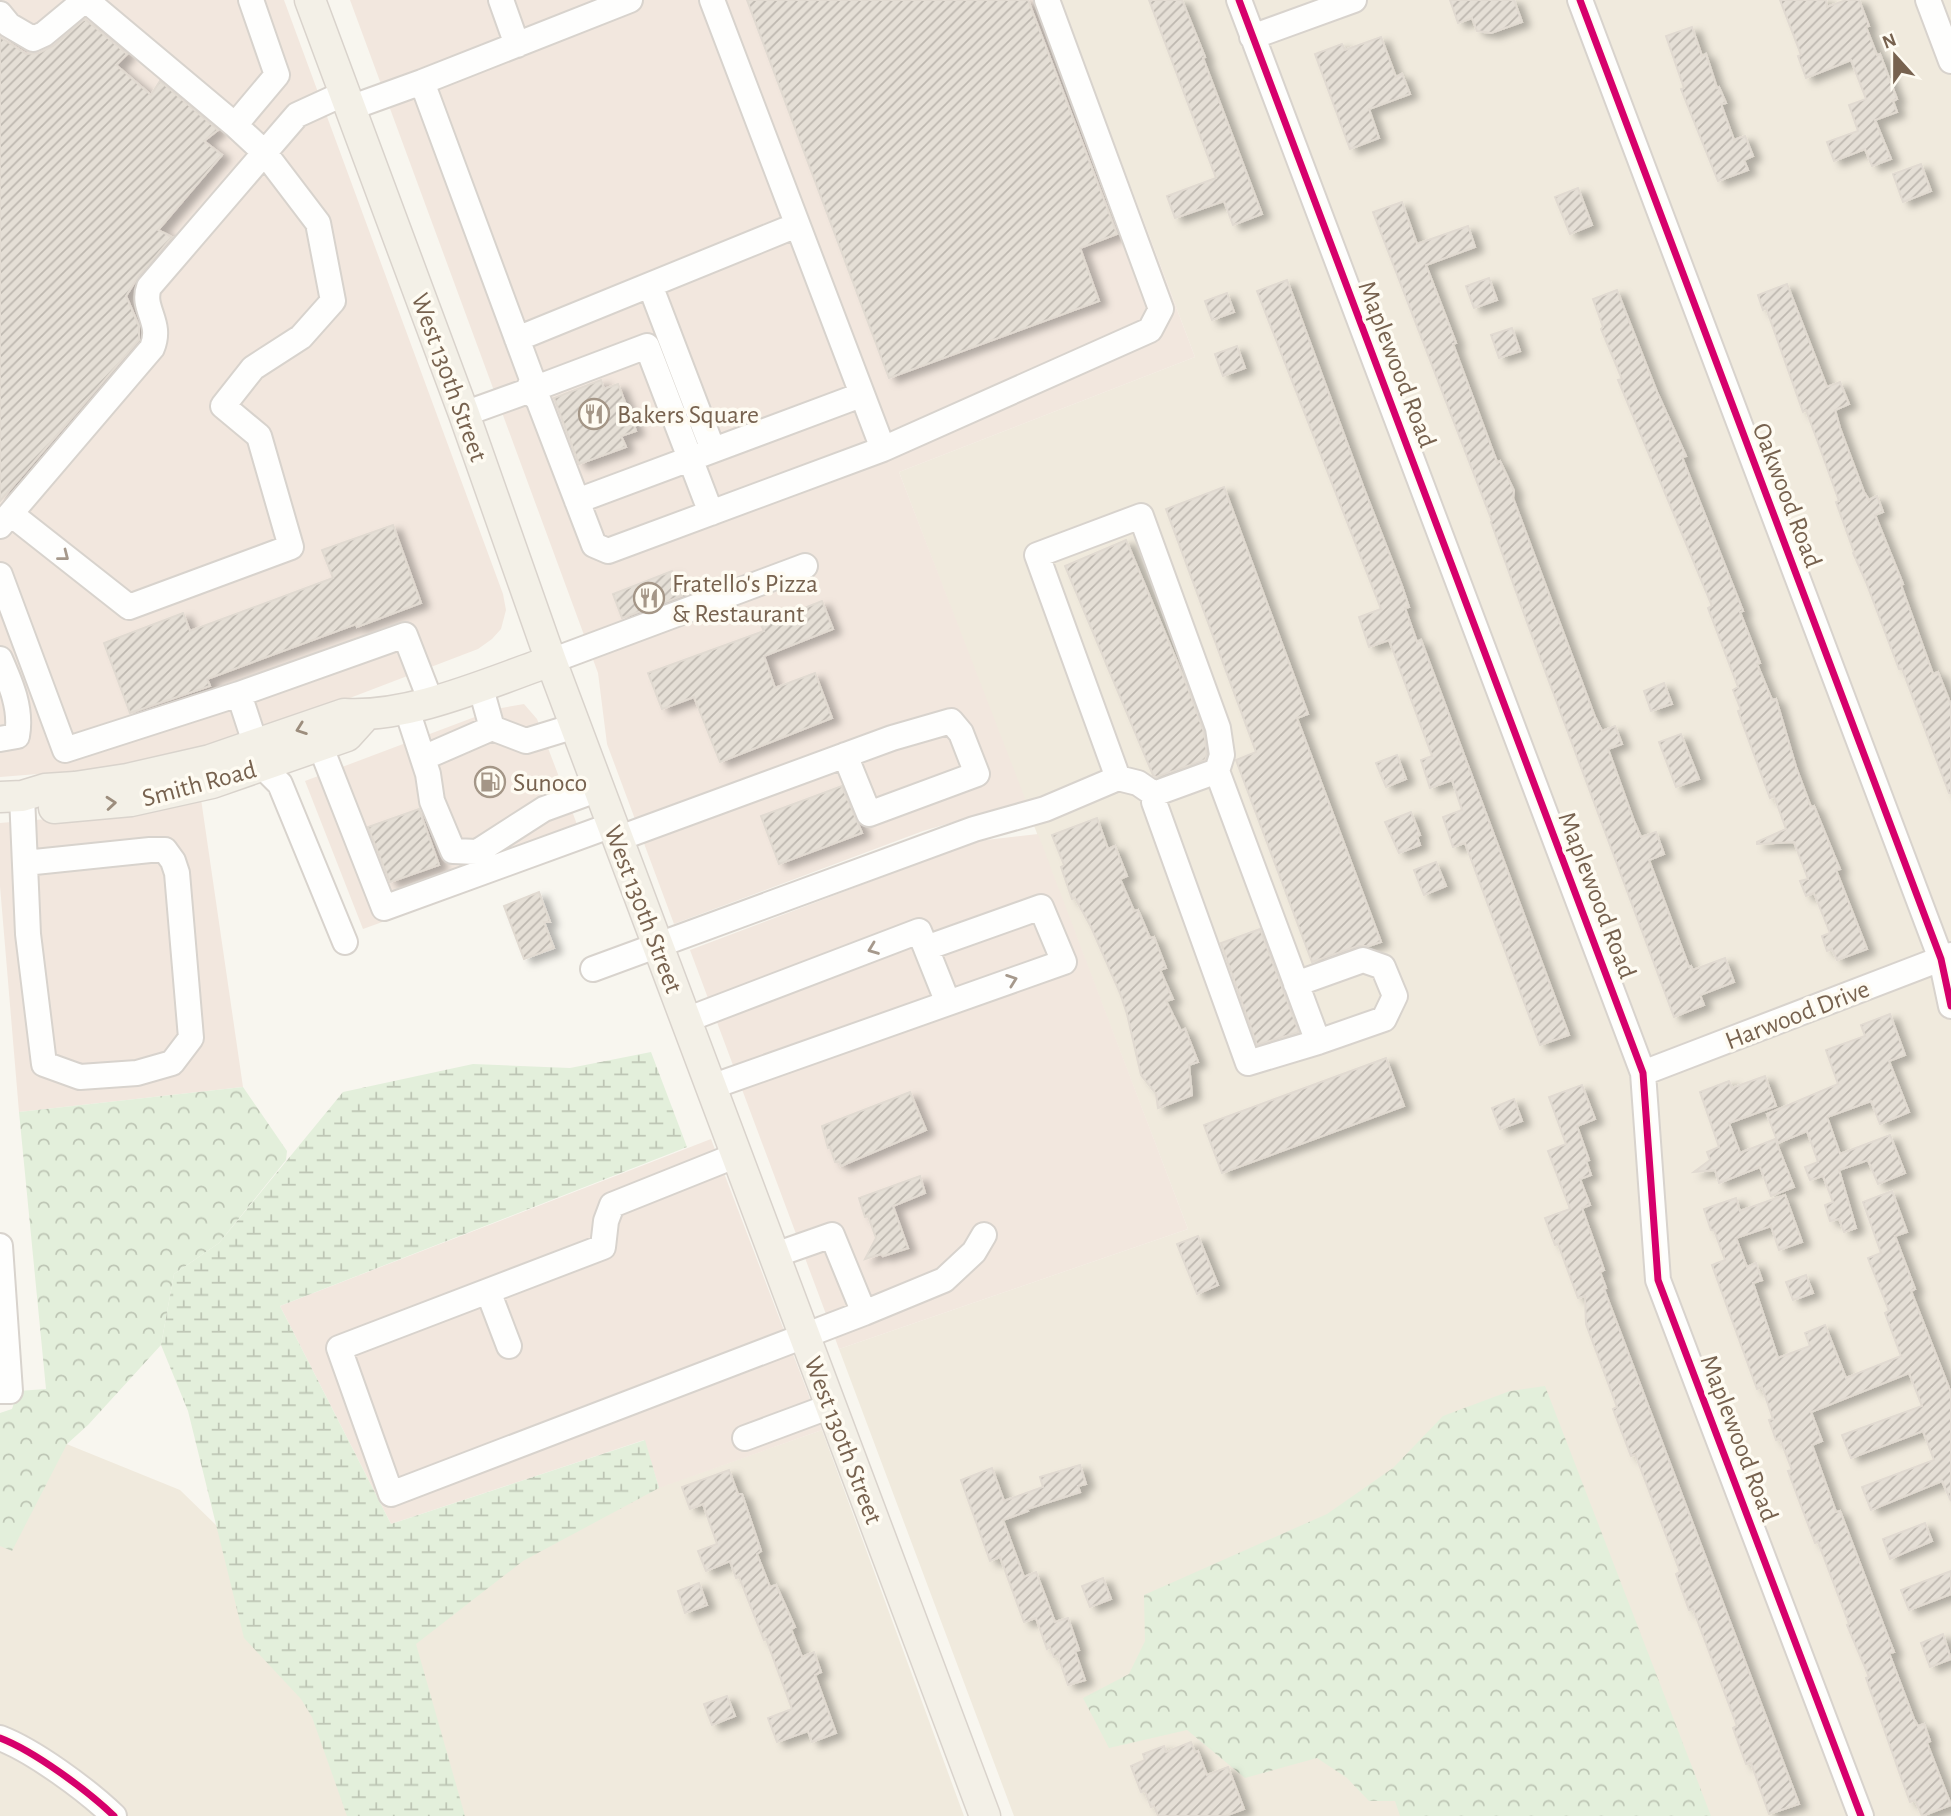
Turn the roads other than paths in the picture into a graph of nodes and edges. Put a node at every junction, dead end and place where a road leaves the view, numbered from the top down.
1 (86, 0) edge
2 (251, 0) edge
3 (310, 0) edge
4 (501, 0) edge
5 (630, 0) edge
6 (712, 0) edge
7 (1047, 0) edge
8 (1239, 0) edge
9 (1354, 0) edge
10 (1580, 0) edge
11 (1928, 0) edge
12 (0, 14) edge
13 (1252, 37) junction
14 (517, 45) junction
15 (1951, 61) edge
16 (422, 82) junction
17 (348, 100) junction
18 (235, 125) junction
19 (264, 152) junction
20 (797, 225) junction
21 (650, 285) junction
22 (517, 339) junction
23 (658, 342) junction
24 (528, 391) junction
25 (861, 395) junction
26 (464, 414) junction
27 (883, 449) junction
28 (702, 454) junction
29 (577, 501) junction
30 (711, 513) junction
31 (5, 520) edge
32 (805, 566) dead end
33 (0, 575) edge
34 (0, 659) edge
35 (551, 661) junction
36 (480, 685) junction
37 (239, 694) junction
38 (419, 706) junction
39 (366, 715) junction
40 (575, 726) junction
41 (492, 728) junction
42 (0, 739) edge
43 (320, 745) junction
44 (845, 755) junction
45 (259, 756) junction
46 (423, 758) junction
47 (1217, 771) junction
48 (1118, 778) junction
49 (599, 789) junction
50 (1154, 794) junction
51 (11, 796) edge
52 (615, 832) junction
53 (24, 863) junction
54 (345, 942) dead end
55 (657, 945) junction
56 (926, 948) junction
57 (1946, 957) edge
58 (593, 969) dead end
59 (1296, 984) junction
60 (948, 1003) junction
61 (1951, 1006) edge
62 (686, 1020) junction
63 (1318, 1042) junction
64 (1643, 1073) junction
65 (711, 1087) junction
66 (737, 1155) junction
67 (984, 1235) dead end
68 (0, 1246) edge
69 (775, 1255) junction
70 (488, 1291) junction
71 (864, 1313) junction
72 (805, 1336) junction
73 (509, 1346) dead end
74 (0, 1391) edge
75 (831, 1406) junction
76 (745, 1438) dead end
77 (0, 1738) edge
78 (114, 1816) edge
79 (985, 1816) edge
80 (1861, 1816) edge

1 - 12 street
1 - 18 street
2 - 18 street
3 - 17 main road, West 130th Street
4 - 14 street
5 - 14 street
6 - 20 street
7 - 27 street
8 - 13 street, Maplewood Road
9 - 13 street
10 - 57 street, Oakwood Road
11 - 15 street
13 - 64 street, Maplewood Road
14 - 16 street
16 - 17 street
16 - 22 street
17 - 19 street
17 - 26 main road, West 130th Street
18 - 19 street
19 - 31 street
31 -> 19 street
20 - 21 street
20 - 25 street
21 - 22 street
21 - 23 street
22 - 24 street
23 - 24 street
23 - 28 street
24 - 26 street
24 - 29 street
25 - 27 street
25 - 28 street
26 - 35 main road, West 130th Street
27 - 30 street
28 - 29 street
28 - 30 street
29 - 30 street
32 - 35 street
33 - 37 street
34 - 42 street
35 - 36 main road, Smith Road
35 - 40 main road, West 130th Street
36 - 38 main road, Smith Road
36 - 41 street
37 - 38 street
37 - 45 street
38 - 39 main road, Smith Road
38 - 46 street
39 - 43 main road, Smith Road
39 -> 45 main road, Smith Road
40 - 41 street
40 - 49 main road, West 130th Street
41 - 46 street
43 - 45 main road, Smith Road
43 - 52 street
44 - 44 street
44 - 52 street
45 - 51 main road, Smith Road
45 - 54 street
46 - 49 street
47 - 48 street
47 - 50 street
47 - 59 street
48 - 50 street
48 - 55 street
49 - 52 main road, West 130th Street
50 - 63 street
51 - 53 street
52 - 55 main road, West 130th Street
53 - 53 street
55 - 58 street
55 - 62 main road, West 130th Street
56 - 60 street
60 -> 56 street
56 -> 62 street
57 - 61 street, Oakwood Road
57 - 64 street, Harwood Drive
59 - 63 street
59 - 63 street
60 - 65 street
62 - 65 main road, West 130th Street
64 - 80 street, Maplewood Road
65 - 66 main road, West 130th Street
66 - 69 main road, West 130th Street
66 - 70 street
67 - 71 street
68 - 74 street
69 - 71 street
69 - 72 main road, West 130th Street
70 - 72 street
70 - 73 street
71 - 72 street
72 - 75 main road, West 130th Street
75 - 76 street
75 - 79 main road, West 130th Street
77 - 78 street

